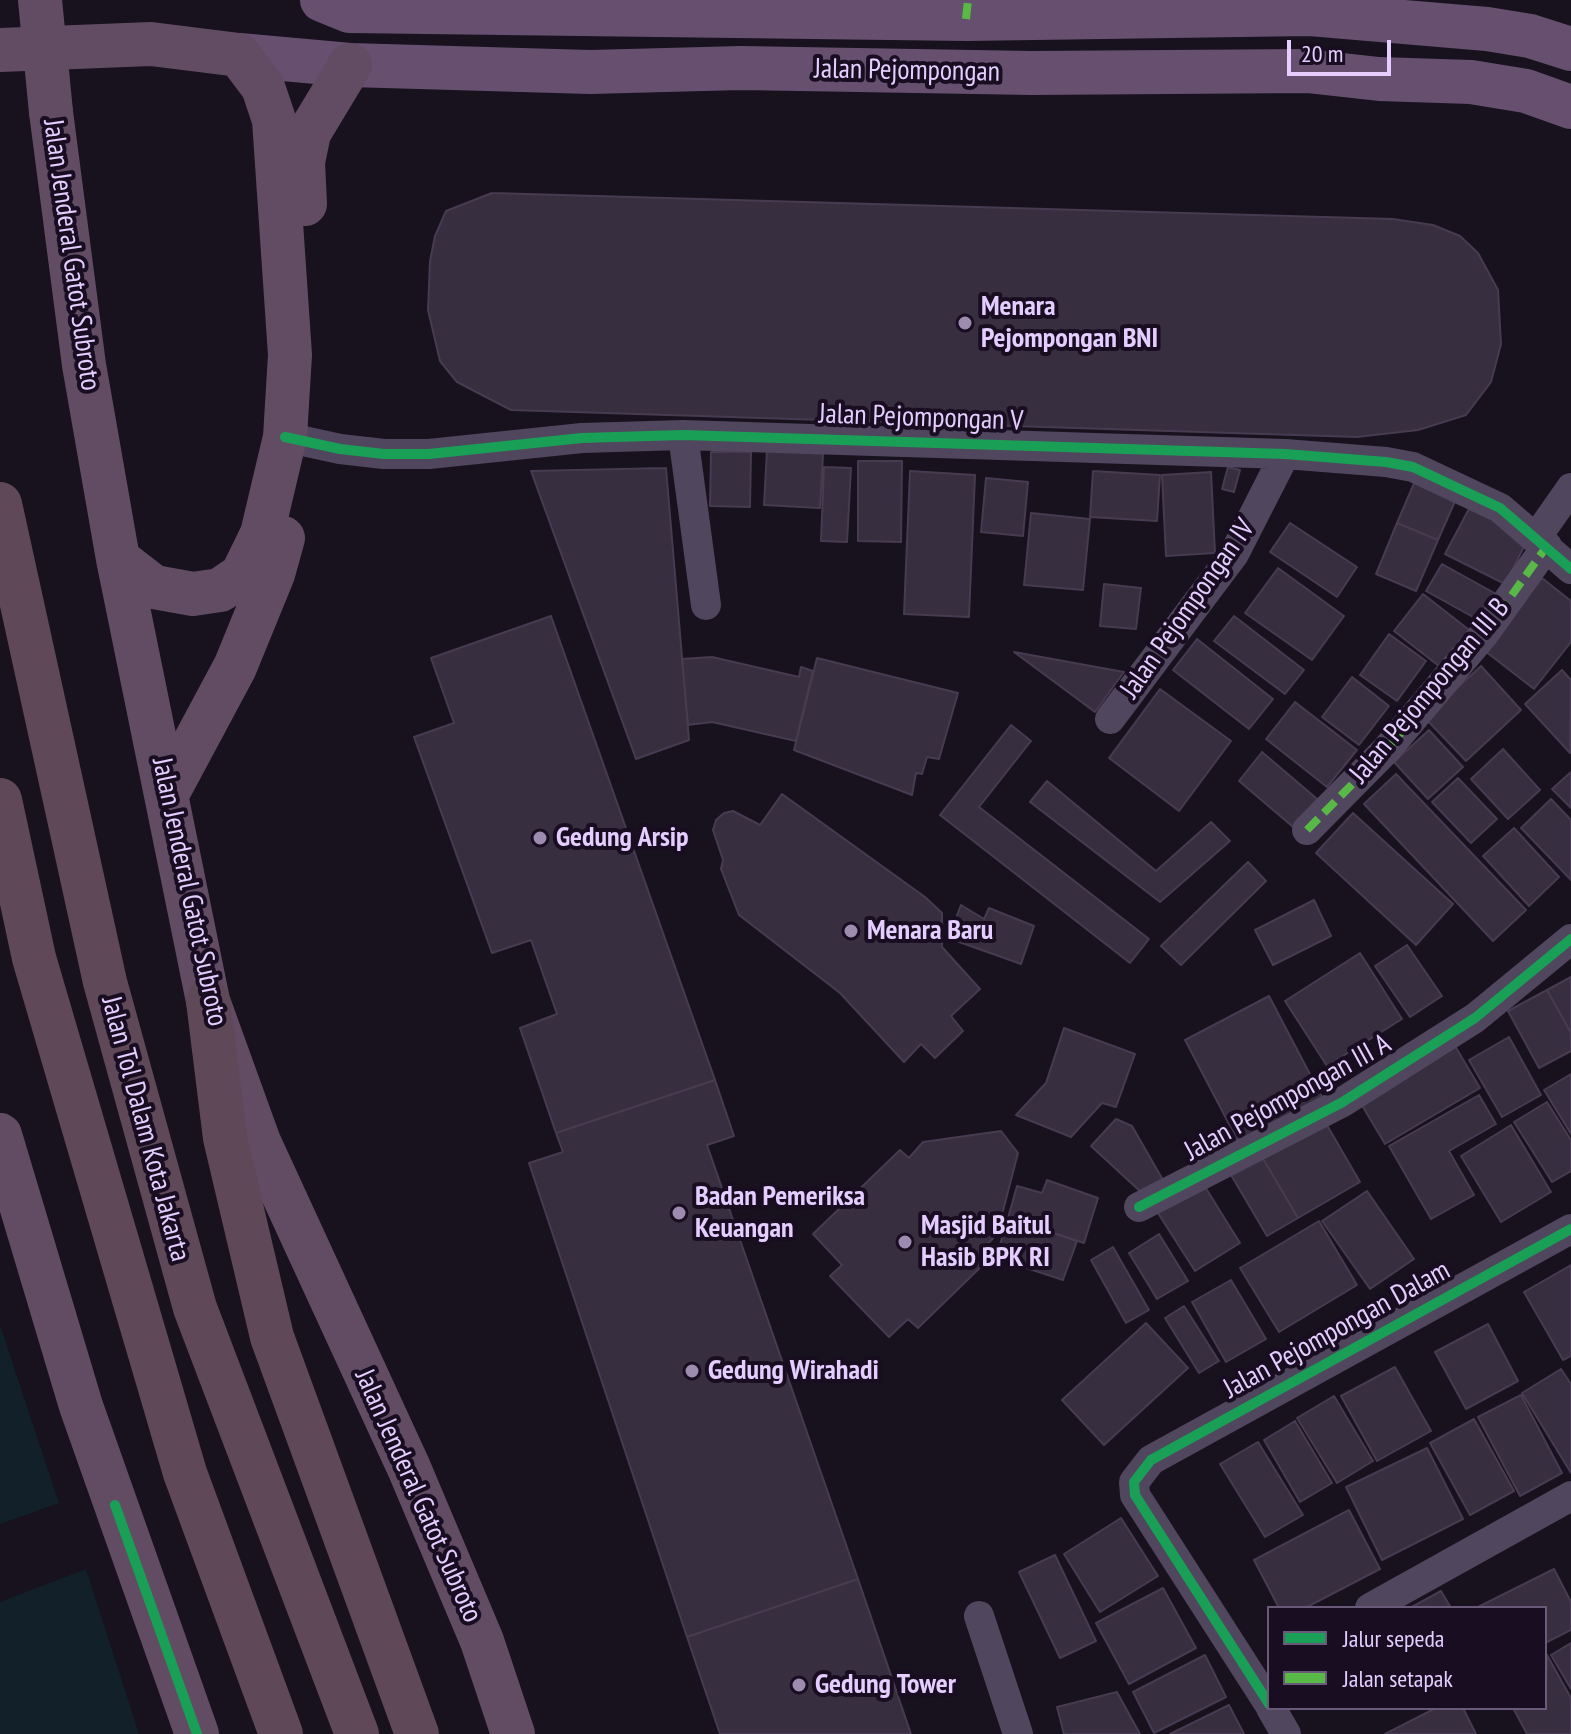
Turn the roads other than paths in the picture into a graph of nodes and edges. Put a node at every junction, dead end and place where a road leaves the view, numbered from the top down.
1 (40, 0) edge
2 (322, 0) edge
3 (967, 9) edge
4 (1571, 49) edge
5 (0, 50) edge
6 (239, 55) junction
7 (350, 65) junction
8 (1571, 107) edge
9 (683, 435) junction
10 (296, 440) junction
11 (1285, 454) junction
12 (1571, 488) edge
13 (0, 504) edge
14 (1541, 542) junction
15 (118, 559) junction
16 (1571, 569) edge
17 (706, 605) dead end
18 (1110, 719) dead end
19 (167, 794) junction
20 (0, 800) edge
21 (1307, 830) dead end
22 (1571, 939) edge
23 (208, 1001) junction
24 (0, 1135) edge
25 (1139, 1207) dead end
26 (1571, 1229) edge
27 (1571, 1496) edge
28 (1374, 1606) edge
29 (979, 1616) dead end
30 (1260, 1669) edge
31 (1267, 1695) edge
32 (1272, 1710) edge
33 (197, 1734) edge
34 (281, 1734) edge
35 (357, 1734) edge
36 (417, 1734) edge
37 (513, 1734) edge
38 (1018, 1734) edge
39 (1286, 1734) edge

1 - 15 highway, Jalan Jenderal Gatot Subroto, bridge
2 - 3 main road, Jalan Pejompongan
3 - 4 main road, Jalan Pejompongan
5 - 6 highway
6 - 7 main road, Jalan Pejompongan
6 - 10 highway
7 - 8 main road, Jalan Pejompongan
7 - 10 highway
9 - 10 street, Jalan Pejompongan V
9 - 11 street, Jalan Pejompongan V
9 - 17 street
10 - 15 highway
10 - 19 highway
11 - 14 street, Jalan Pejompongan V
11 - 18 street, Jalan Pejompongan IV
12 - 14 street, Jalan Pejompongan III B
13 - 35 highway, Jalan Tol Dalam Kota Jakarta
14 - 16 street, Jalan Pejompongan V
14 - 21 street, Jalan Pejompongan III B
15 - 19 highway, Jalan Jenderal Gatot Subroto
19 - 23 highway, Jalan Jenderal Gatot Subroto
20 - 34 highway, Jalan Tol Dalam Kota Jakarta
22 - 25 street, Jalan Pejompongan III A
23 - 36 highway
23 - 37 highway, Jalan Jenderal Gatot Subroto
24 - 33 highway
26 - 30 street, Jalan Pejompongan Dalam
27 - 28 street
29 - 38 street
30 - 31 street
32 - 39 street

